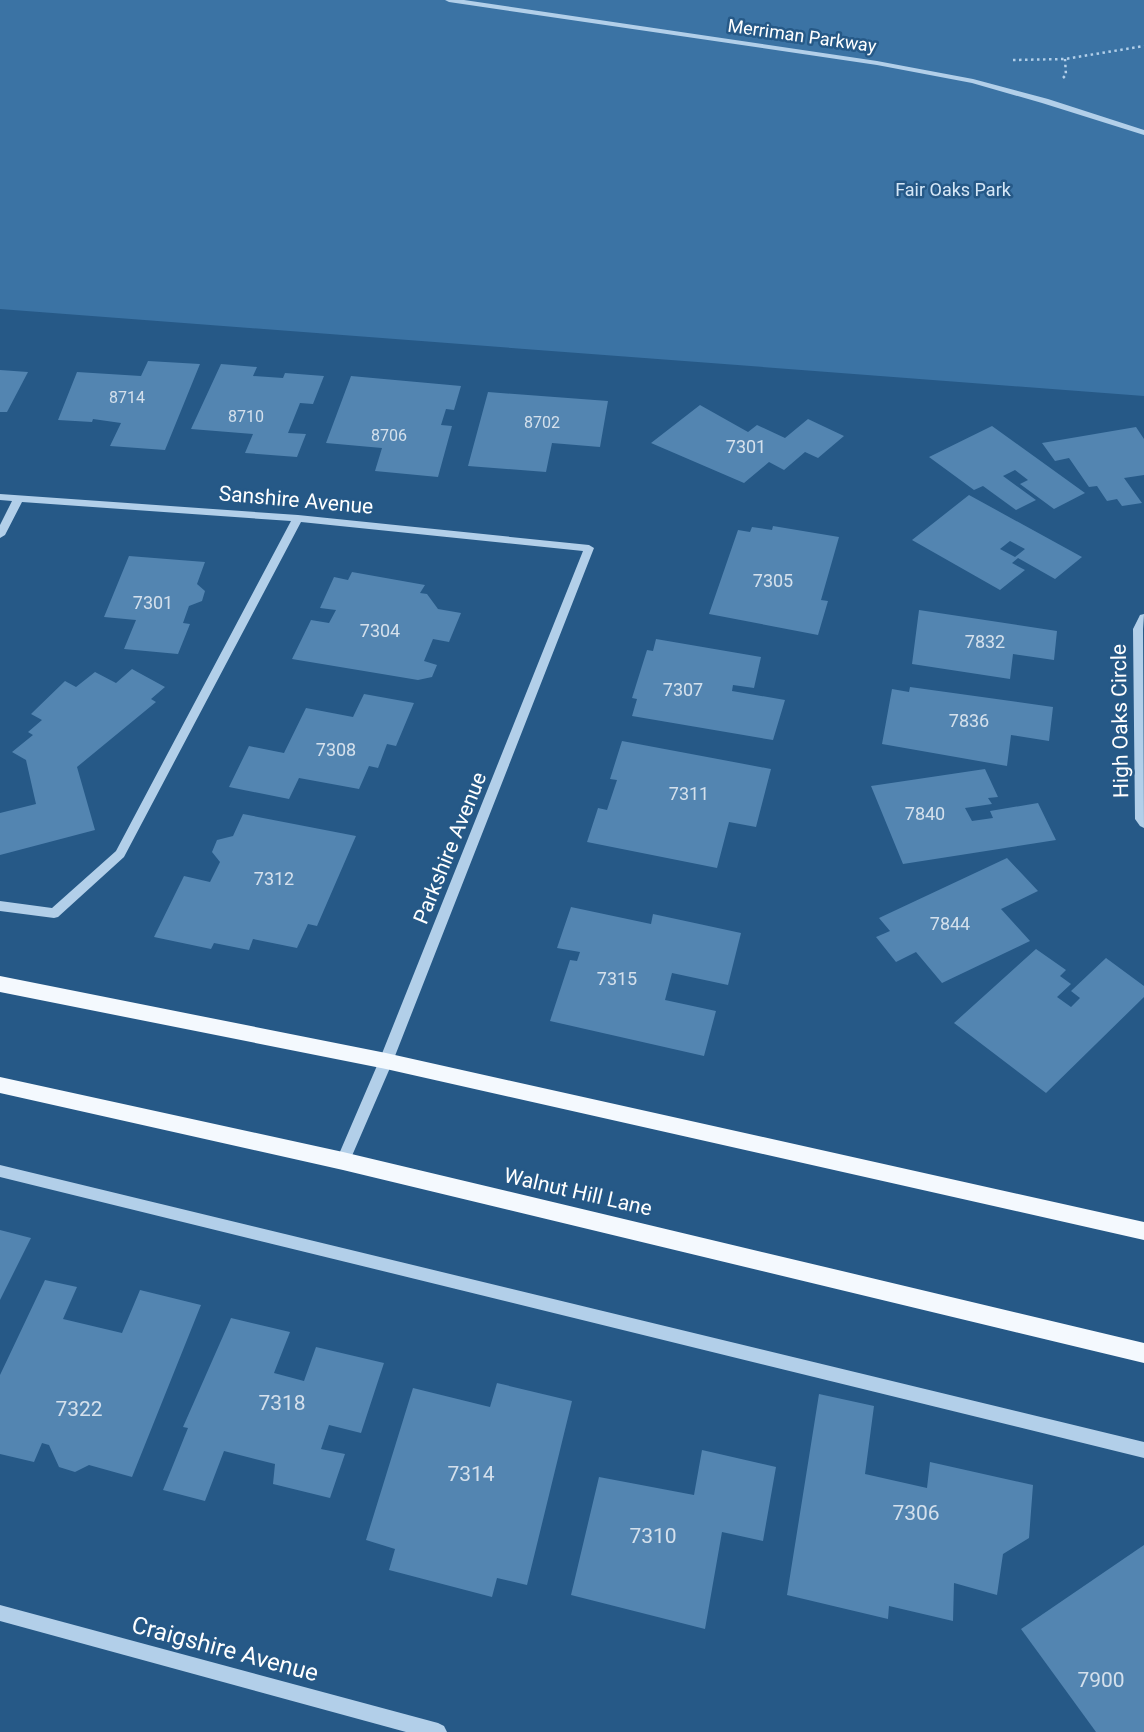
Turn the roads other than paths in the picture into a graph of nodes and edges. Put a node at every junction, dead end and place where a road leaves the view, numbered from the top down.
1 (449, 0) edge
2 (1144, 133) edge
3 (0, 497) edge
4 (19, 498) junction
5 (298, 518) junction
6 (0, 535) edge
7 (589, 548) joint
8 (1144, 618) edge
9 (1144, 823) edge
10 (0, 906) edge
11 (0, 984) edge
12 (386, 1062) junction
13 (0, 1086) edge
14 (342, 1161) junction
15 (0, 1171) edge
16 (1144, 1231) edge
17 (1144, 1353) edge
18 (1144, 1450) edge
19 (0, 1614) edge
20 (430, 1731) edge

1 - 2 street, Merriman Parkway
3 - 4 street, Sanshire Avenue
4 - 5 street, Sanshire Avenue
4 - 6 street
5 - 7 street, Sanshire Avenue
5 - 10 street
7 - 12 street, Parkshire Avenue
8 - 9 street, High Oaks Circle
11 - 12 main road
12 - 14 street, Parkshire Avenue
12 - 16 main road
13 - 14 main road, Walnut Hill Lane
14 - 17 main road, Walnut Hill Lane
15 - 18 street
19 - 20 street, Craigshire Avenue

